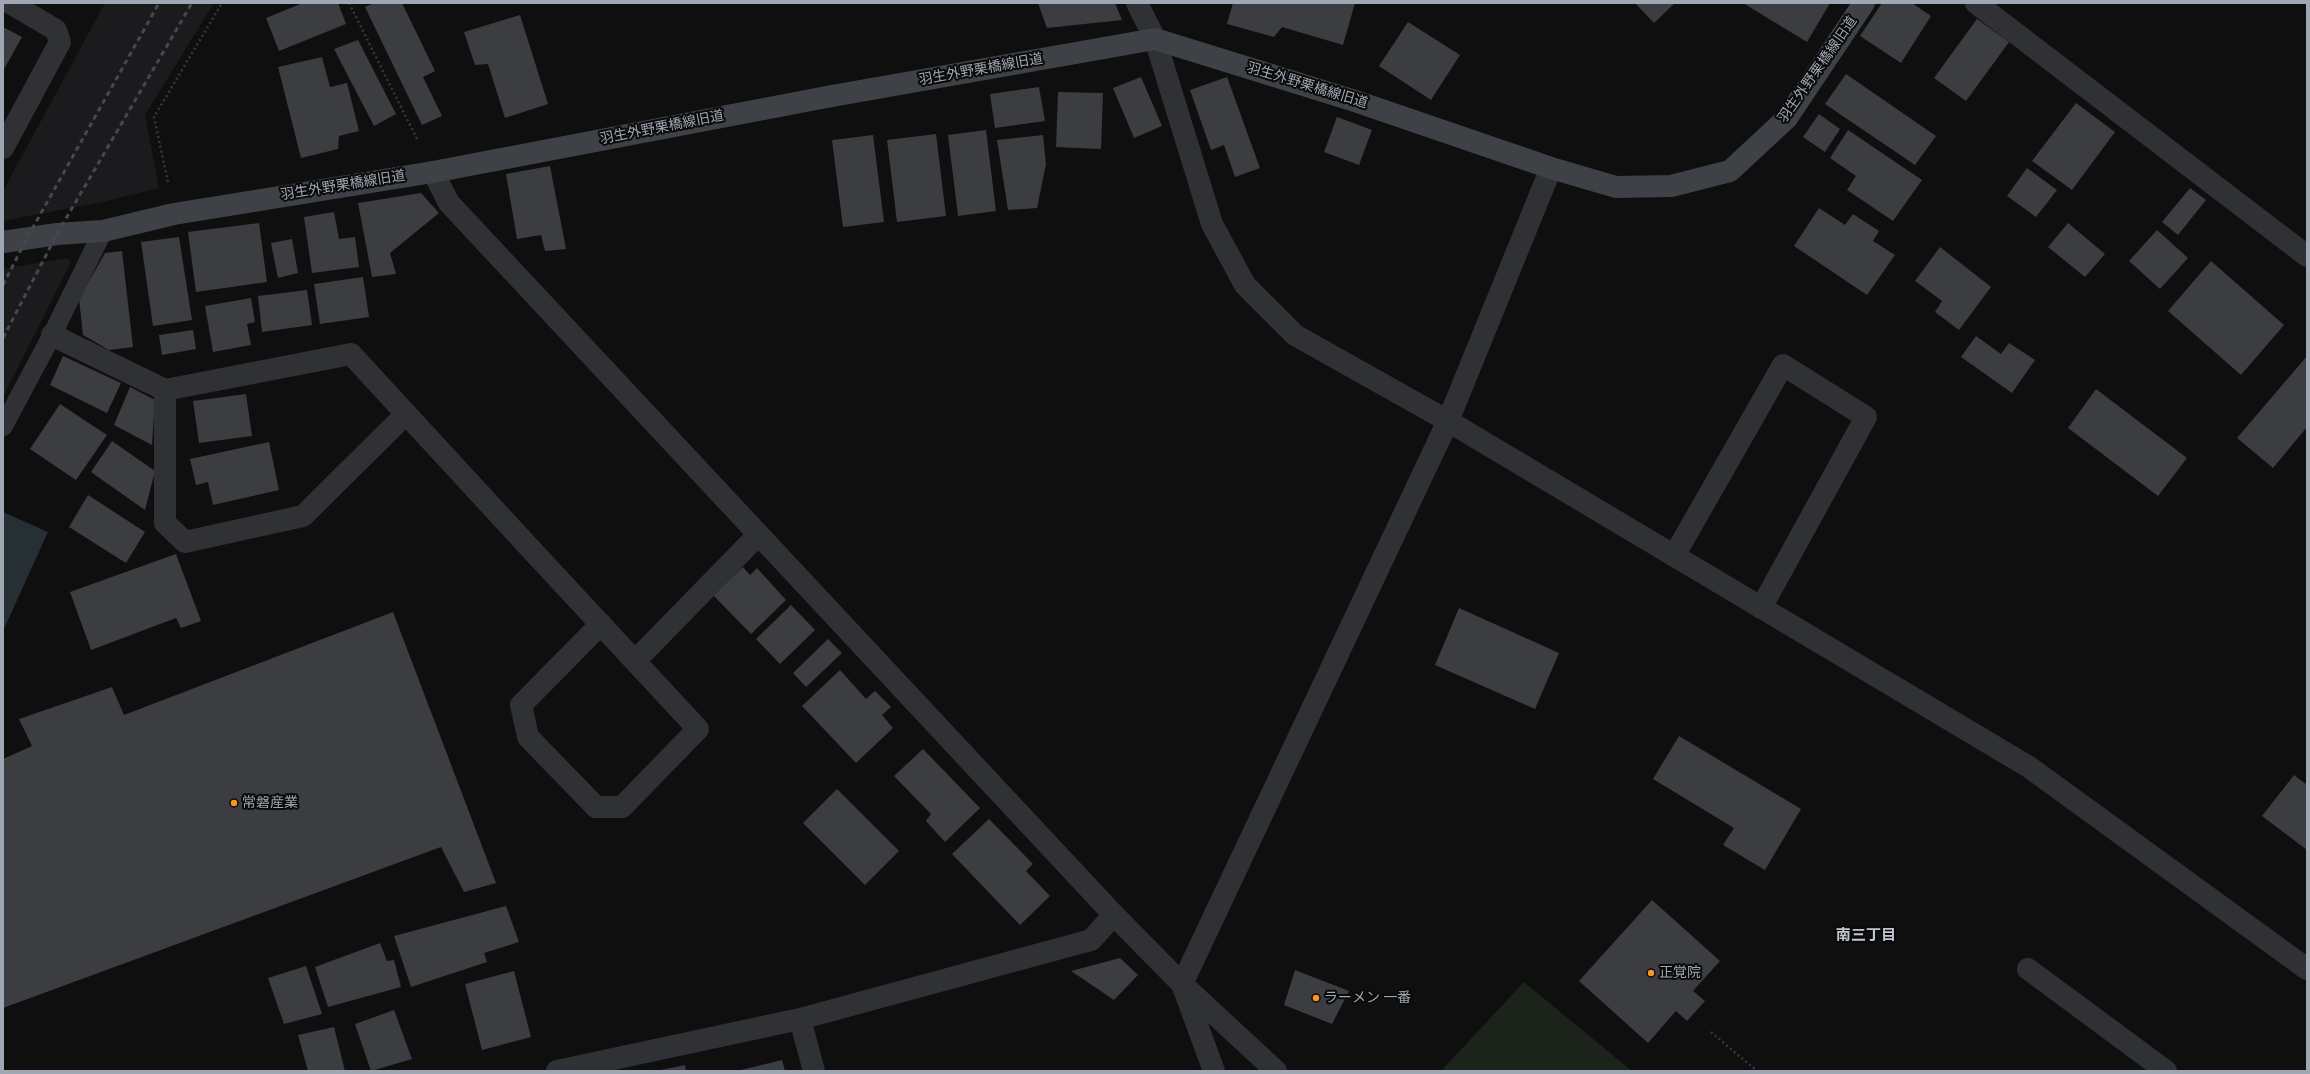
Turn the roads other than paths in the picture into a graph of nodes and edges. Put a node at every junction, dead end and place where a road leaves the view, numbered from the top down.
1 (10, 3) edge
2 (1137, 3) edge
3 (1864, 3) edge
4 (1976, 3) edge
5 (1155, 39) junction
6 (3, 148) edge
7 (1551, 168) junction
8 (433, 172) junction
9 (103, 231) junction
10 (3, 242) edge
11 (2307, 256) edge
12 (52, 335) junction
13 (165, 390) junction
14 (406, 414) junction
15 (1448, 421) junction
16 (3, 427) edge
17 (758, 535) junction
18 (1674, 556) junction
19 (1761, 608) junction
20 (601, 624) junction
21 (635, 661) junction
22 (1114, 915) junction
23 (2028, 969) dead end
24 (2307, 969) edge
25 (1182, 984) junction
26 (800, 1019) junction
27 (557, 1071) edge
28 (814, 1071) edge
29 (1214, 1071) edge
30 (1276, 1071) edge
31 (2166, 1071) edge

1 - 6 street
2 - 5 street
3 - 7 street, 羽生外野栗橋線旧道
4 - 11 street
5 - 7 street, 羽生外野栗橋線旧道
5 - 8 street, 羽生外野栗橋線旧道
5 - 15 street
7 - 15 street
8 - 9 street, 羽生外野栗橋線旧道
8 - 17 street
9 - 10 street, 羽生外野栗橋線旧道
9 - 12 lane
12 - 13 street
12 - 16 lane
13 - 14 street
13 - 14 street
14 - 20 street
15 - 18 street
15 - 25 street
17 - 21 street
17 - 22 street
18 - 19 street
18 - 19 street
19 - 24 street
20 - 21 street
20 - 21 street
22 - 25 street
22 - 26 street
23 - 31 street
25 - 29 street
25 - 30 street
26 - 27 street
26 - 28 street

